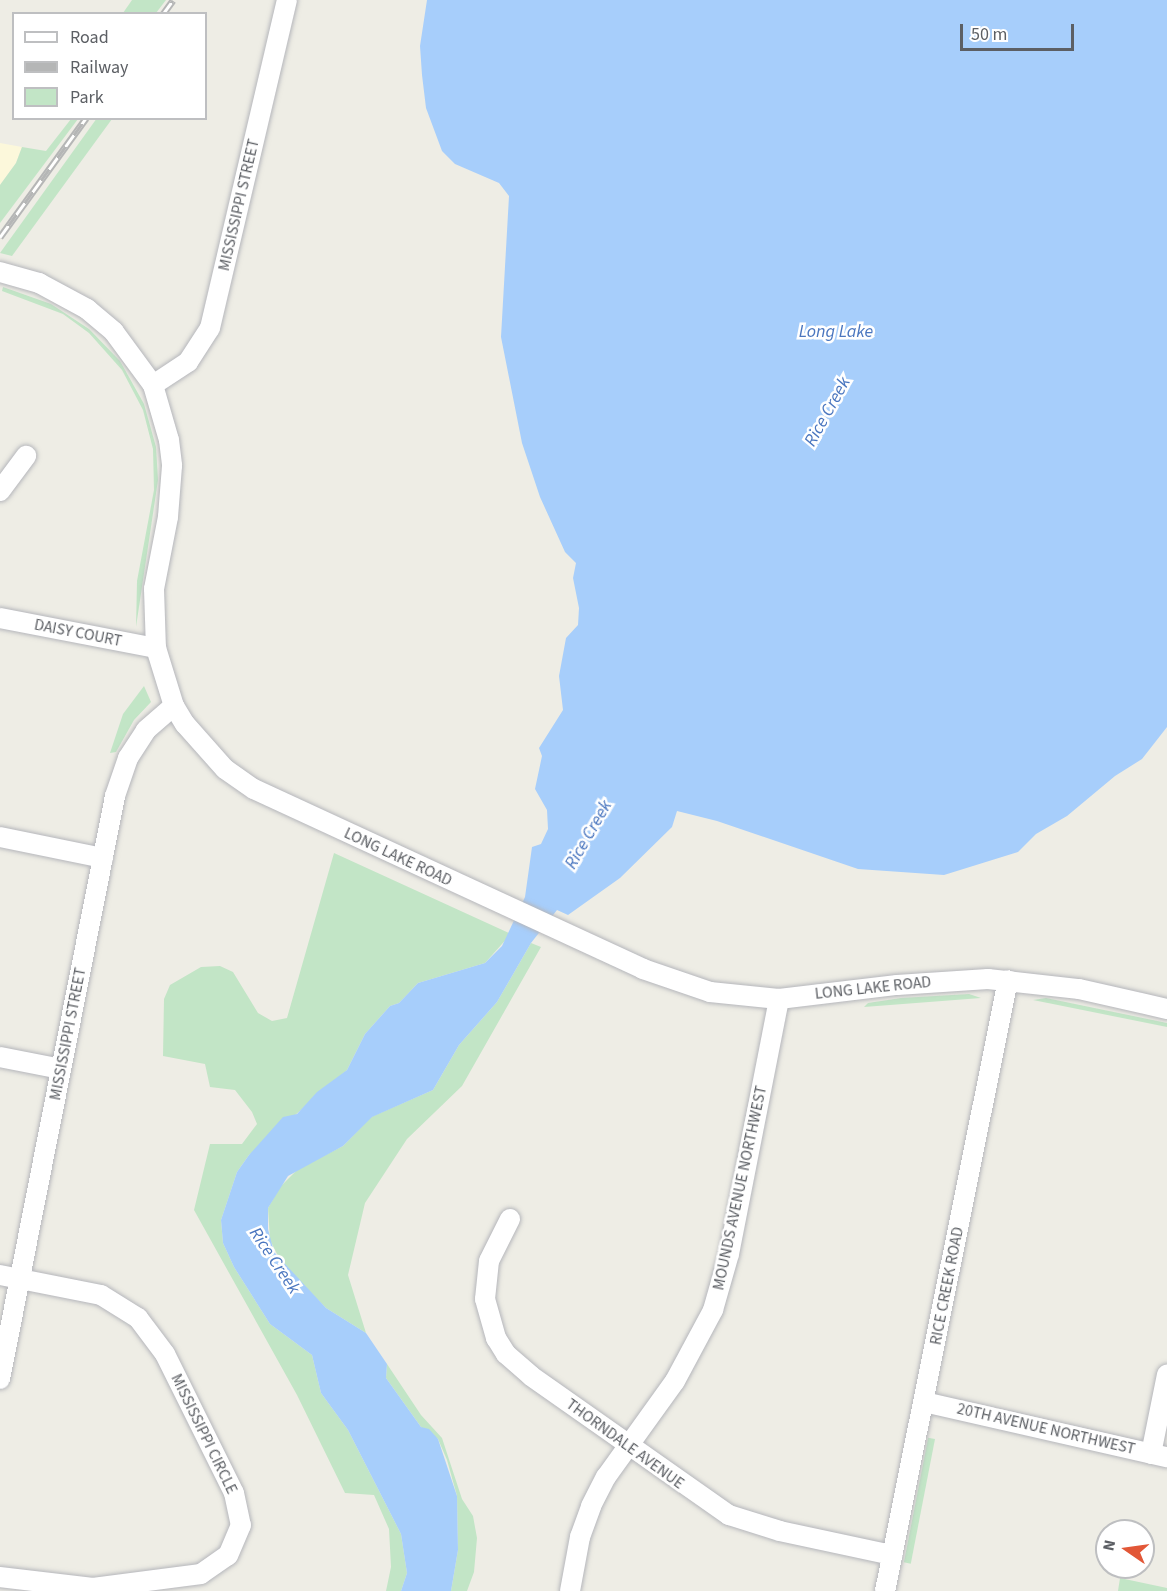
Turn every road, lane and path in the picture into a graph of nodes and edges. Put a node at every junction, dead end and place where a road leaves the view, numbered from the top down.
1 (287, 0) edge
2 (0, 272) edge
3 (153, 385) junction
4 (26, 456) dead end
5 (0, 491) edge
6 (0, 618) edge
7 (156, 648) junction
8 (174, 706) junction
9 (0, 837) edge
10 (103, 858) junction
11 (1008, 980) junction
12 (779, 999) junction
13 (1167, 1009) edge
14 (0, 1057) edge
15 (61, 1069) junction
16 (510, 1219) dead end
17 (0, 1275) edge
18 (20, 1279) junction
19 (1167, 1375) edge
20 (0, 1379) edge
21 (924, 1402) junction
22 (629, 1448) junction
23 (1159, 1456) edge
24 (892, 1555) junction
25 (0, 1577) edge
26 (570, 1591) edge
27 (885, 1591) edge

1 - 3 street, MISSISSIPPI STREET
2 - 3 street, LONG LAKE ROAD
3 - 7 street, LONG LAKE ROAD
4 - 5 street
6 - 7 street, DAISY COURT
7 - 8 street, LONG LAKE ROAD
8 - 10 street, MISSISSIPPI STREET
8 - 12 street, LONG LAKE ROAD
9 - 10 street
10 - 15 street, MISSISSIPPI STREET
11 - 12 street, LONG LAKE ROAD
11 - 13 street, LONG LAKE ROAD
11 - 21 street, RICE CREEK ROAD
12 - 22 street, MOUNDS AVENUE NORTHWEST
14 - 15 street
15 - 18 street, MISSISSIPPI STREET
16 - 22 street, THORNDALE AVENUE
17 - 18 street
18 - 20 street, MISSISSIPPI STREET
18 - 25 street, MISSISSIPPI CIRCLE
19 - 23 street
21 - 23 street, 20TH AVENUE NORTHWEST
21 - 24 street, RICE CREEK ROAD
22 - 24 street, THORNDALE AVENUE
22 - 26 street, MOUNDS AVENUE NORTHWEST
24 - 27 street, RICE CREEK ROAD

